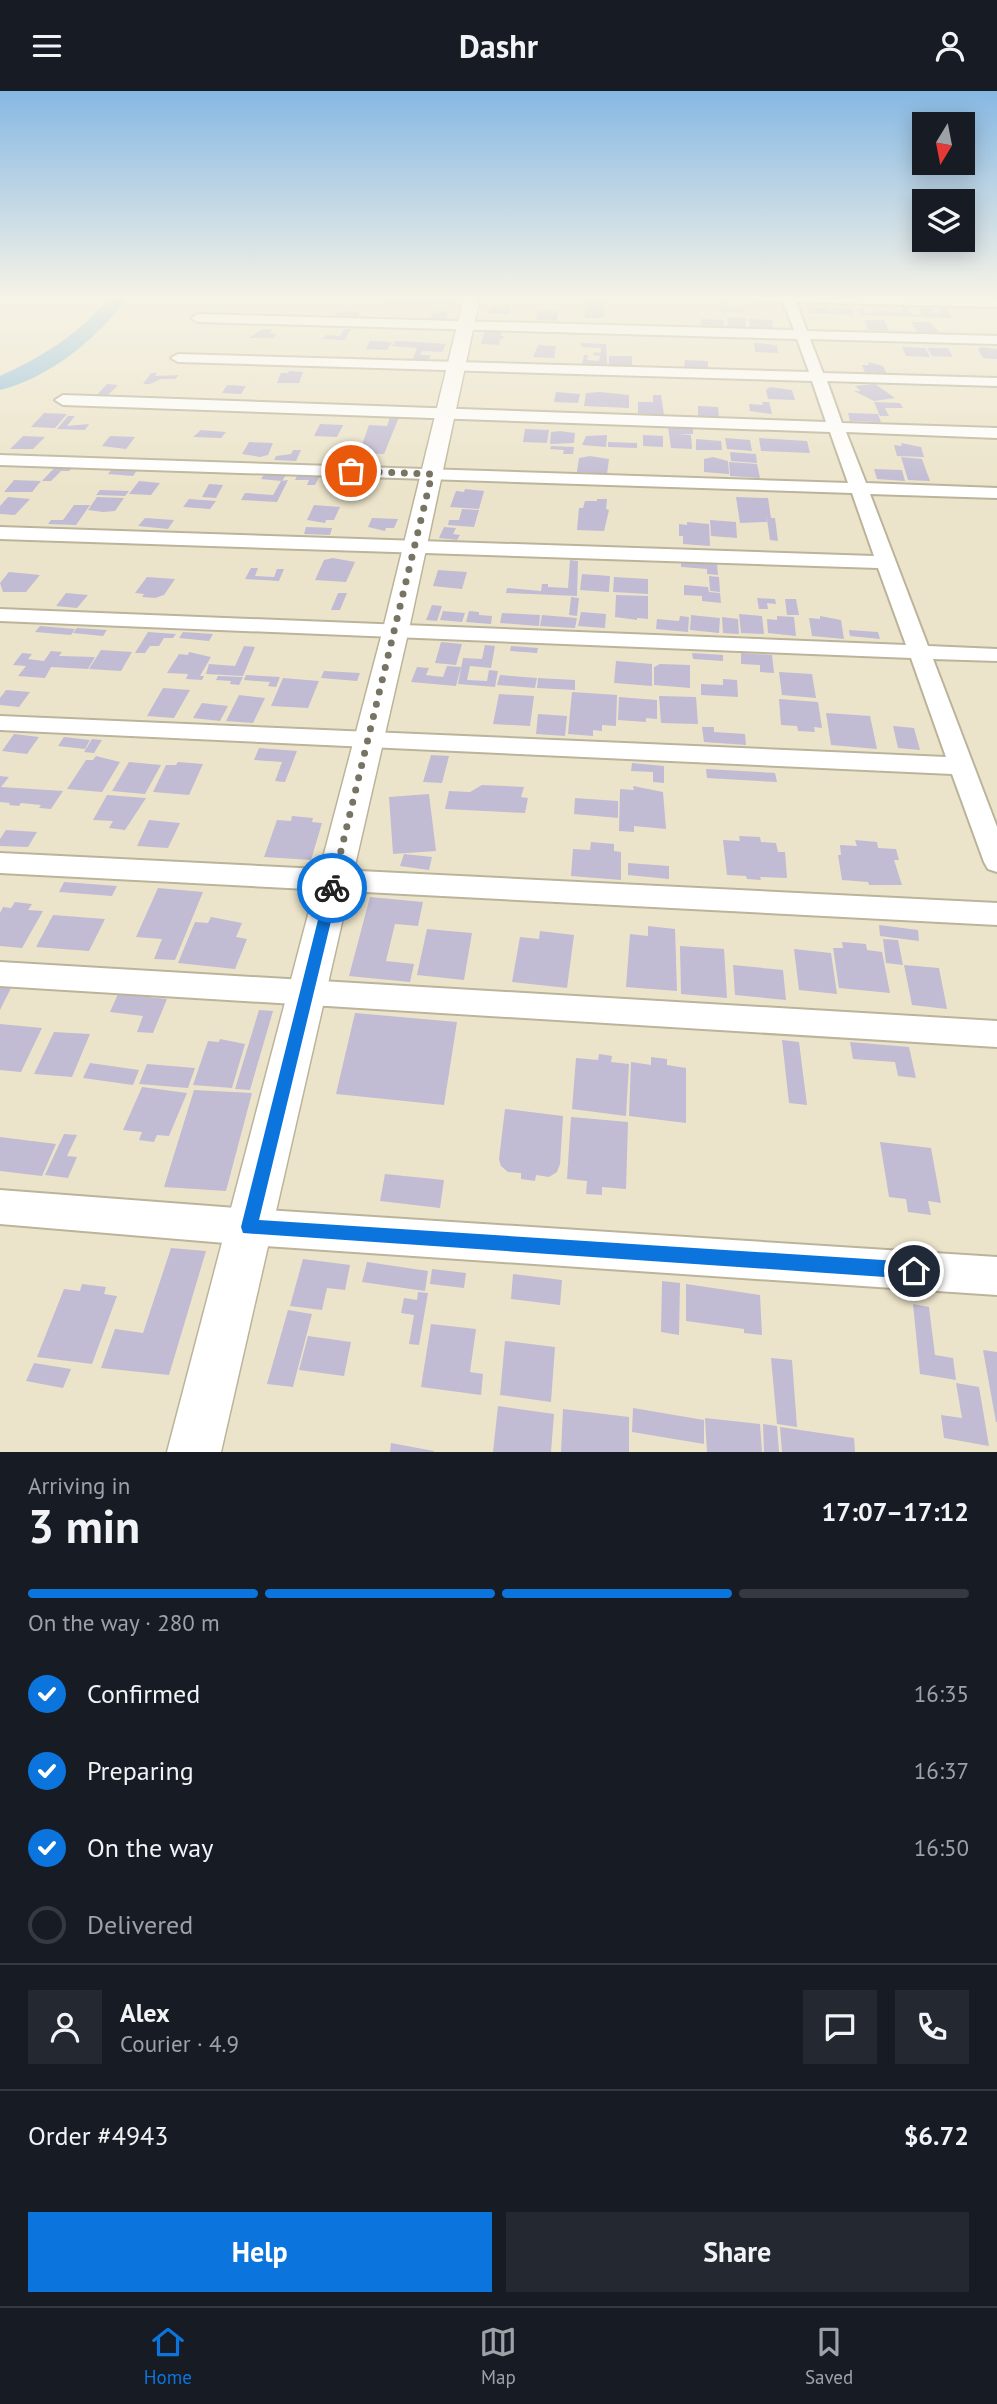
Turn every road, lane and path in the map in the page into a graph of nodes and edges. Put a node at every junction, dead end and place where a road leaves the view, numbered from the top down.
1 (256, 361) edge
2 (458, 361) edge
3 (812, 361) edge
4 (457, 367) junction
5 (818, 377) junction
6 (997, 382) edge
7 (63, 400) dead end
8 (446, 415) junction
9 (836, 428) junction
10 (997, 433) edge
11 (0, 460) edge
12 (432, 474) junction
13 (859, 488) junction
14 (997, 493) edge
15 (0, 533) edge
16 (415, 547) junction
17 (886, 562) junction
18 (0, 615) edge
19 (396, 629) junction
20 (919, 651) junction
21 (997, 655) edge
22 (0, 723) edge
23 (369, 740) junction
24 (961, 766) junction
25 (997, 862) edge
26 (0, 863) edge
27 (334, 880) junction
28 (997, 914) edge
29 (0, 974) edge
30 (307, 992) junction
31 (997, 1034) edge
32 (0, 1207) edge
33 (249, 1227) junction
34 (997, 1276) edge
35 (194, 1452) edge

1 - 4 street
2 - 4 main road
3 - 5 street
4 - 5 street
4 - 8 main road
5 - 6 street
5 - 9 street
7 - 8 street
8 - 9 street
8 - 12 main road
9 - 10 street
9 - 13 street
11 - 12 street
12 - 13 street
12 - 16 main road
13 - 14 street
13 - 17 street
15 - 16 street
16 - 17 street
16 - 19 main road
17 - 20 street
18 - 19 street
19 - 20 street
19 - 23 main road
20 - 21 street
20 - 24 street
22 - 23 street
23 - 24 street
23 - 27 main road
24 - 25 street
26 - 27 street
27 - 28 street
27 - 30 main road
29 - 30 street
30 - 31 street
30 - 33 main road
32 - 33 street
33 - 34 street
33 - 35 main road

